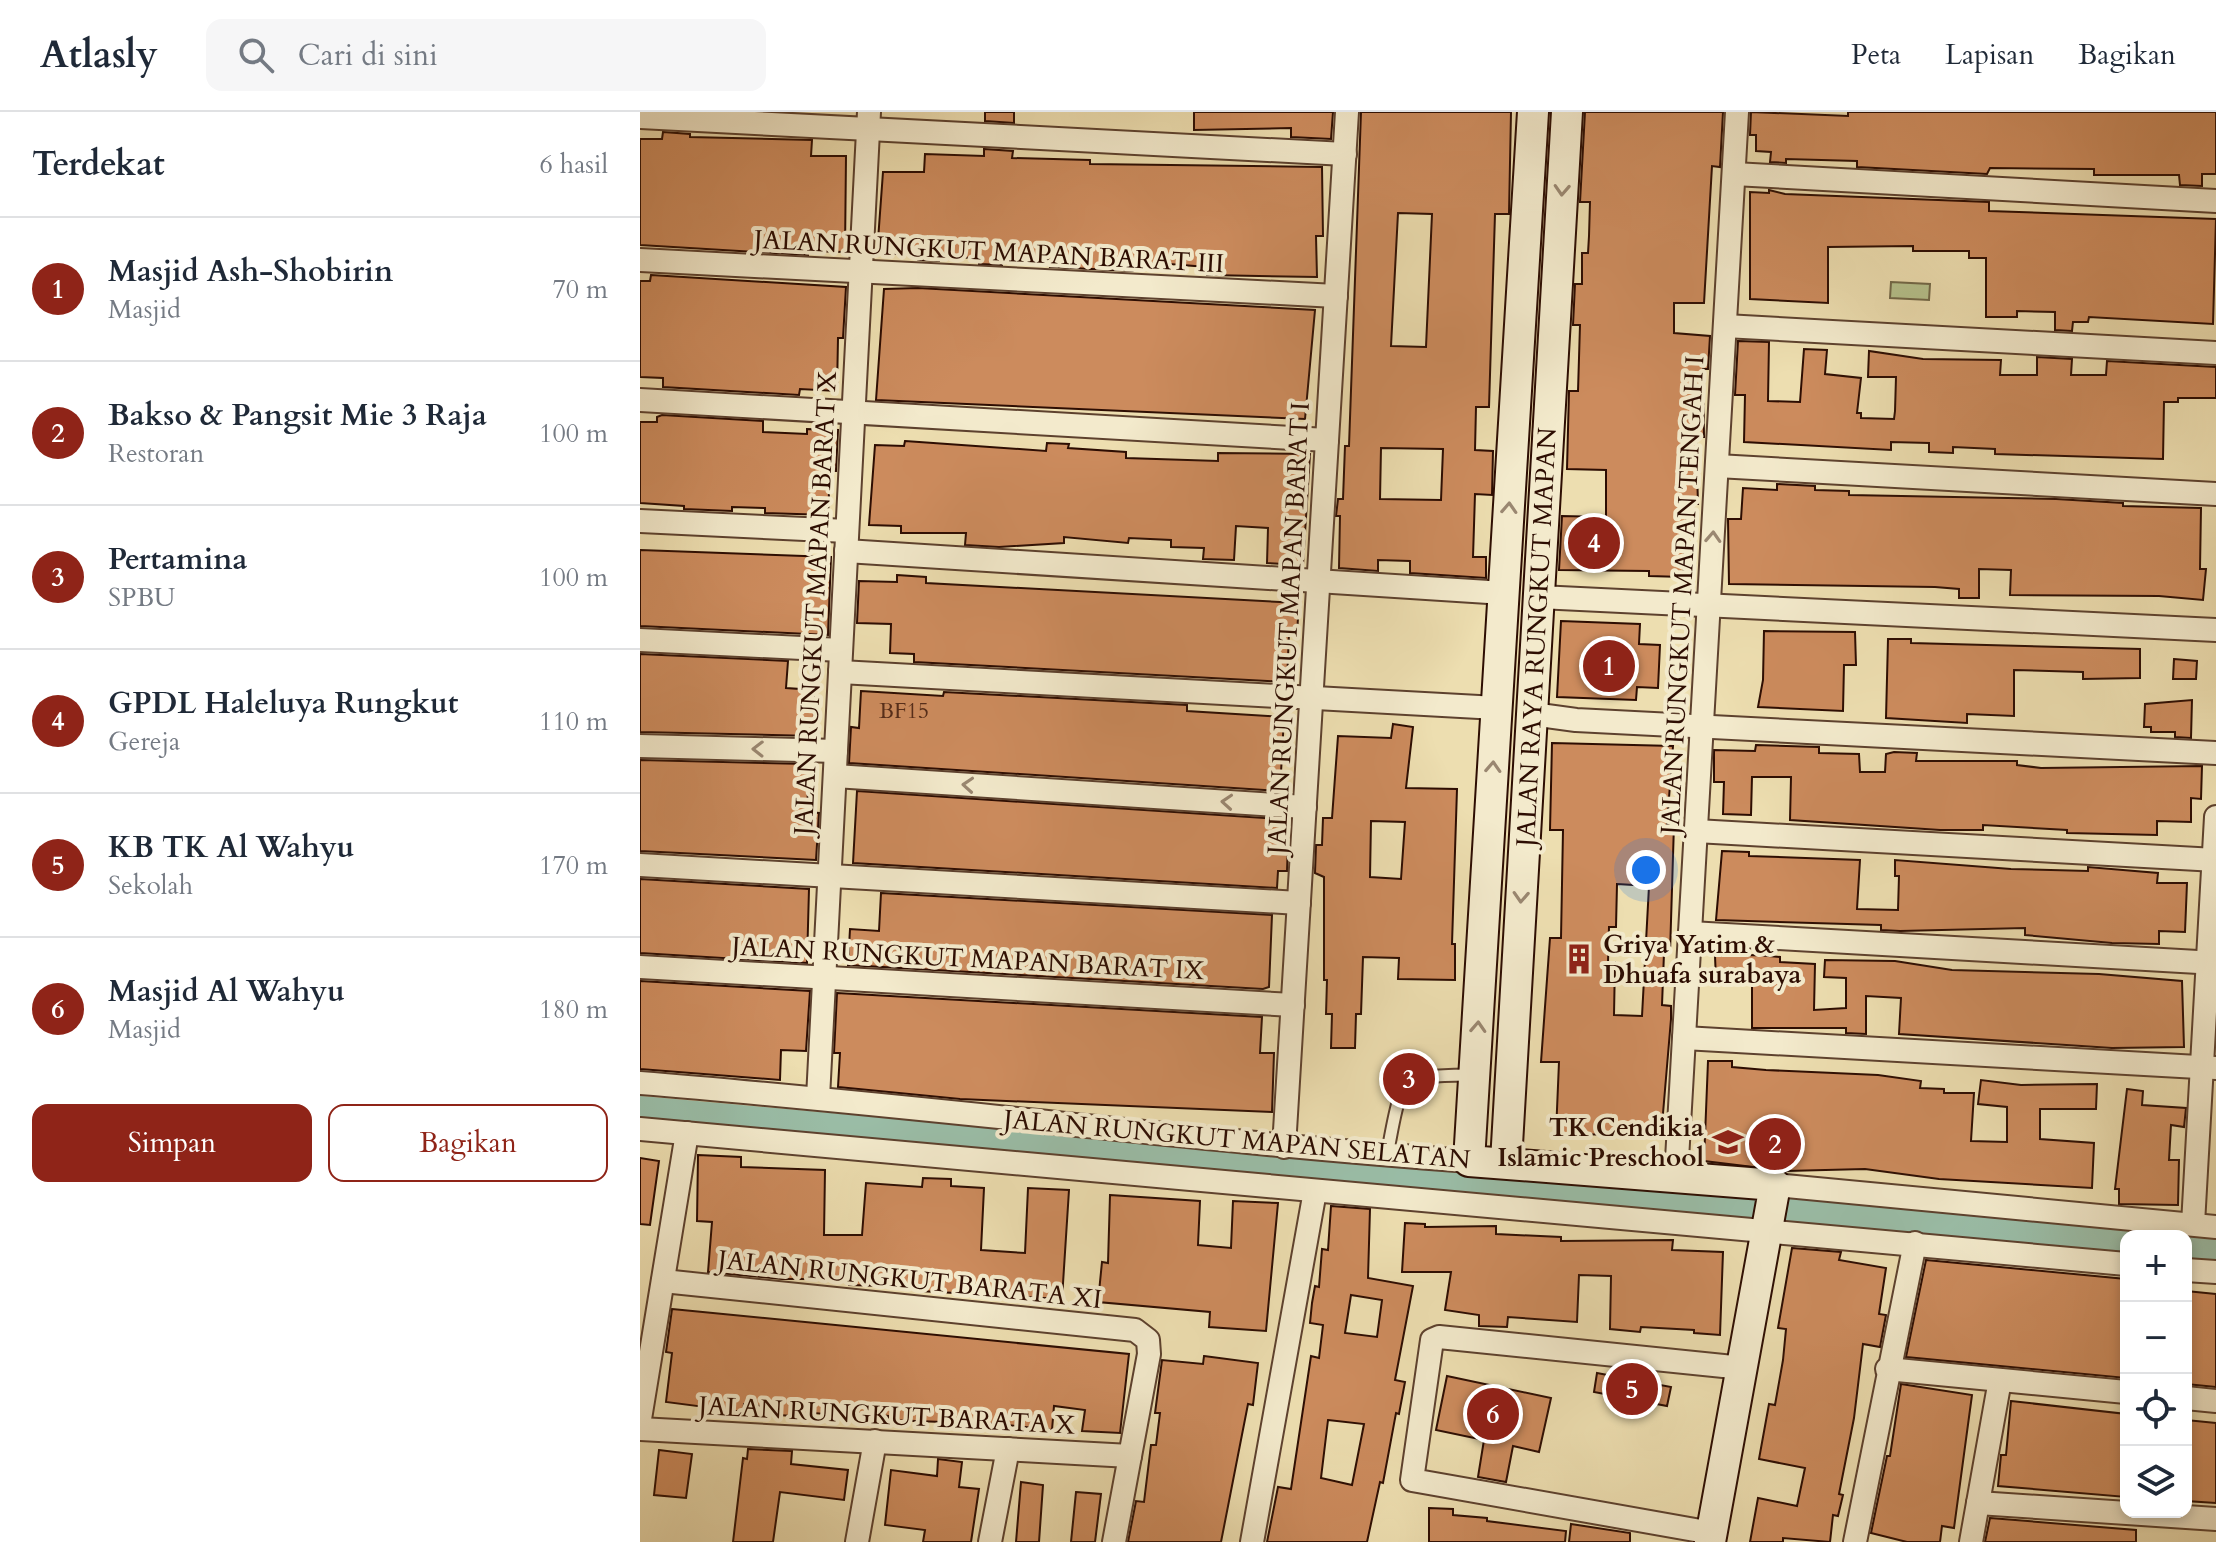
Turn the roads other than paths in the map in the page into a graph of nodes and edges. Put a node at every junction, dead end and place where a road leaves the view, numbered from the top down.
1 (1347, 112) edge
2 (1533, 112) edge
3 (1567, 112) edge
4 (1737, 112) edge
5 (640, 117) edge
6 (868, 122) edge
7 (1345, 154) junction
8 (1734, 174) junction
9 (2216, 201) edge
10 (640, 260) edge
11 (860, 273) junction
12 (1336, 296) junction
13 (1555, 311) junction
14 (1521, 312) junction
15 (1725, 326) junction
16 (2216, 353) edge
17 (640, 400) edge
18 (853, 413) junction
19 (1327, 440) junction
20 (1717, 466) junction
21 (2216, 494) edge
22 (640, 521) edge
23 (847, 541) junction
24 (1319, 581) junction
25 (1504, 593) junction
26 (1539, 597) junction
27 (1709, 608) junction
28 (2216, 630) edge
29 (640, 640) edge
30 (840, 661) junction
31 (1311, 698) junction
32 (1497, 708) junction
33 (1532, 714) junction
34 (1703, 726) junction
35 (640, 746) edge
36 (836, 751) junction
37 (2216, 753) edge
38 (835, 776) junction
39 (1305, 807) junction
40 (2216, 817) edge
41 (1696, 831) junction
42 (2215, 860) edge
43 (640, 865) edge
44 (830, 876) junction
45 (1299, 903) junction
46 (1690, 933) junction
47 (2212, 962) edge
48 (640, 967) edge
49 (825, 978) junction
50 (1293, 1005) junction
51 (1684, 1038) junction
52 (2209, 1068) edge
53 (1475, 1075) junction
54 (640, 1083) edge
55 (818, 1098) junction
56 (640, 1129) edge
57 (687, 1133) junction
58 (1284, 1147) junction
59 (1387, 1155) junction
60 (1469, 1161) junction
61 (1506, 1162) junction
62 (1676, 1177) junction
63 (1774, 1190) junction
64 (1315, 1191) junction
65 (2193, 1224) junction
66 (2216, 1227) edge
67 (1768, 1229) junction
68 (1915, 1243) junction
69 (2120, 1263) edge
70 (2192, 1270) edge
71 (2216, 1272) edge
72 (663, 1281) junction
73 (1743, 1368) junction
74 (1887, 1369) junction
75 (2000, 1380) junction
76 (2120, 1391) edge
77 (2192, 1399) edge
78 (2216, 1401) edge
79 (640, 1419) edge
80 (640, 1429) edge
81 (875, 1441) junction
82 (1008, 1449) junction
83 (1130, 1456) junction
84 (1978, 1503) junction
85 (2216, 1519) edge
86 (1711, 1538) edge
87 (857, 1542) edge
88 (990, 1542) edge
89 (1114, 1542) edge
90 (1252, 1542) edge
91 (1855, 1542) edge
92 (1971, 1542) edge

1 - 7 street, JALAN RUNGKUT MAPAN BARAT I
2 - 14 street, JALAN RAYA RUNGKUT MAPAN
3 -> 13 street, JALAN RAYA RUNGKUT MAPAN
4 - 8 street, JALAN RUNGKUT MAPAN TENGAH I
5 - 6 street
6 - 7 street
6 - 11 street, JALAN RUNGKUT MAPAN BARAT X
7 - 12 street, JALAN RUNGKUT MAPAN BARAT I
8 - 9 street
8 - 15 street, JALAN RUNGKUT MAPAN TENGAH I
10 - 11 street, JALAN RUNGKUT MAPAN BARAT III
11 - 12 street, JALAN RUNGKUT MAPAN BARAT III
11 - 18 street, JALAN RUNGKUT MAPAN BARAT X
12 - 19 street, JALAN RUNGKUT MAPAN BARAT I
13 - 14 street
13 - 26 street, JALAN RAYA RUNGKUT MAPAN
25 -> 14 street, JALAN RAYA RUNGKUT MAPAN
15 - 16 street
15 - 20 street, JALAN RUNGKUT MAPAN TENGAH I
17 - 18 street
18 - 19 street
18 - 23 street, JALAN RUNGKUT MAPAN BARAT X
19 - 24 street, JALAN RUNGKUT MAPAN BARAT I
20 - 21 street
27 -> 20 street, JALAN RUNGKUT MAPAN TENGAH I
22 - 23 street
23 - 24 street
23 - 30 street, JALAN RUNGKUT MAPAN BARAT X
24 - 25 street
24 - 31 street, JALAN RUNGKUT MAPAN BARAT I
25 - 32 street, JALAN RAYA RUNGKUT MAPAN
26 - 27 street
26 - 33 street, JALAN RAYA RUNGKUT MAPAN
27 - 28 street
27 - 34 street, JALAN RUNGKUT MAPAN TENGAH I
29 - 30 street
30 - 31 street
30 - 36 street, JALAN RUNGKUT MAPAN BARAT X
31 - 32 street
31 - 39 street, JALAN RUNGKUT MAPAN BARAT I
53 -> 32 street, JALAN RAYA RUNGKUT MAPAN
33 - 34 street
33 -> 61 street, JALAN RAYA RUNGKUT MAPAN
34 - 37 street
34 - 41 street, JALAN RUNGKUT MAPAN TENGAH I
36 -> 35 street
36 - 38 street, JALAN RUNGKUT MAPAN BARAT X
39 -> 38 street
38 - 44 street, JALAN RUNGKUT MAPAN BARAT X
39 - 45 street, JALAN RUNGKUT MAPAN BARAT I
40 - 42 street
41 - 42 street
41 - 46 street, JALAN RUNGKUT MAPAN TENGAH I
42 - 47 street
43 - 44 street
44 - 45 street
44 - 49 street, JALAN RUNGKUT MAPAN BARAT X
45 - 50 street, JALAN RUNGKUT MAPAN BARAT I
46 - 47 street
46 - 51 street, JALAN RUNGKUT MAPAN TENGAH I
47 - 52 street
48 - 49 street, JALAN RUNGKUT MAPAN BARAT IX
49 - 50 street, JALAN RUNGKUT MAPAN BARAT IX
49 - 55 street, JALAN RUNGKUT MAPAN BARAT X
50 - 58 street, JALAN RUNGKUT MAPAN BARAT I
51 - 52 street
51 - 62 street, JALAN RUNGKUT MAPAN TENGAH I
52 - 65 street
53 - 59 lane
53 - 60 street, JALAN RAYA RUNGKUT MAPAN
54 - 55 street, JALAN RUNGKUT MAPAN SELATAN
55 - 58 street, JALAN RUNGKUT MAPAN SELATAN
56 - 57 street
57 - 64 street
57 - 72 street
58 - 59 street, JALAN RUNGKUT MAPAN SELATAN
59 - 60 street, JALAN RUNGKUT MAPAN SELATAN
60 - 61 street, JALAN RUNGKUT MAPAN SELATAN
61 - 62 street, JALAN RUNGKUT MAPAN SELATAN
62 - 63 street, JALAN RUNGKUT MAPAN SELATAN
63 - 65 street, JALAN RUNGKUT MAPAN SELATAN
63 - 67 street
64 - 67 street
64 - 90 street
65 - 66 street, JALAN RUNGKUT MAPAN SELATAN
67 - 68 street
67 - 73 street
68 - 69 street
68 - 74 street
70 - 71 street
72 - 79 street
72 - 83 street, JALAN RUNGKUT BARATA XI
73 - 86 street
73 - 86 street
74 - 75 street
74 - 91 street
75 - 76 street
75 - 84 street
77 - 78 street
80 - 81 street, JALAN RUNGKUT BARATA X
81 - 82 street, JALAN RUNGKUT BARATA X
81 - 87 street
82 - 83 street, JALAN RUNGKUT BARATA X
82 - 88 street
83 - 89 street
84 - 85 street
84 - 92 street

